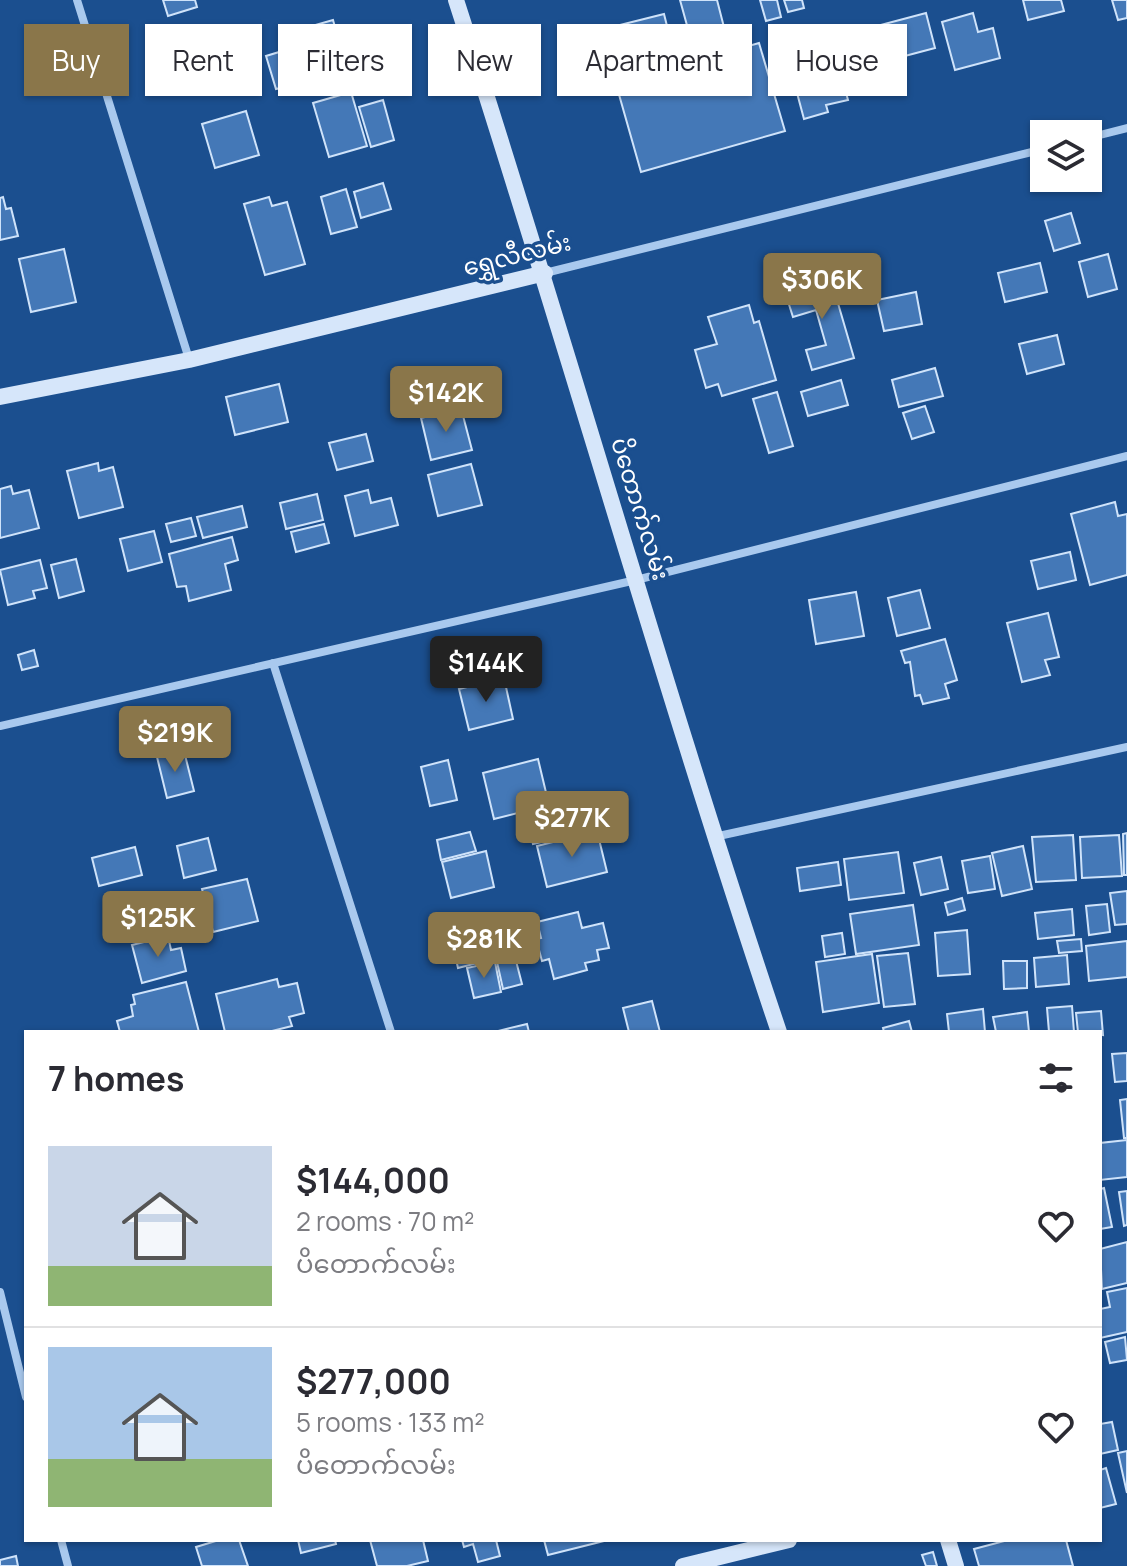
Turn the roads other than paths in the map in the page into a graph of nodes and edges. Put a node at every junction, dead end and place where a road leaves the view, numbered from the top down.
1 (77, 0) edge
2 (456, 0) edge
3 (1127, 128) edge
4 (1102, 134) edge
5 (1030, 152) edge
6 (545, 273) junction
7 (189, 360) junction
8 (0, 397) edge
9 (1127, 456) edge
10 (636, 580) junction
11 (273, 663) junction
12 (0, 726) edge
13 (1127, 747) edge
14 (714, 838) junction
15 (390, 1030) edge
16 (778, 1030) edge
17 (0, 1292) edge
18 (24, 1389) edge
19 (62, 1542) edge
20 (781, 1542) edge
21 (949, 1542) edge
22 (68, 1566) edge
23 (683, 1566) edge
24 (956, 1566) edge

1 - 7 street
2 - 6 street, ပိတောက်လမ်း
3 - 4 street
5 - 6 street, ရွှေလီလမ်း
6 - 7 street, ရွှေလီလမ်း
6 - 10 street, ပိတောက်လမ်း
7 - 8 street, ရွှေလီလမ်း
9 - 10 street
10 - 11 street
10 - 14 street, ပိတောက်လမ်း
11 - 12 street
11 - 15 street
13 - 14 street
14 - 16 street, ပိတောက်လမ်း
17 - 18 street
19 - 22 street
20 - 23 street
21 - 24 street

